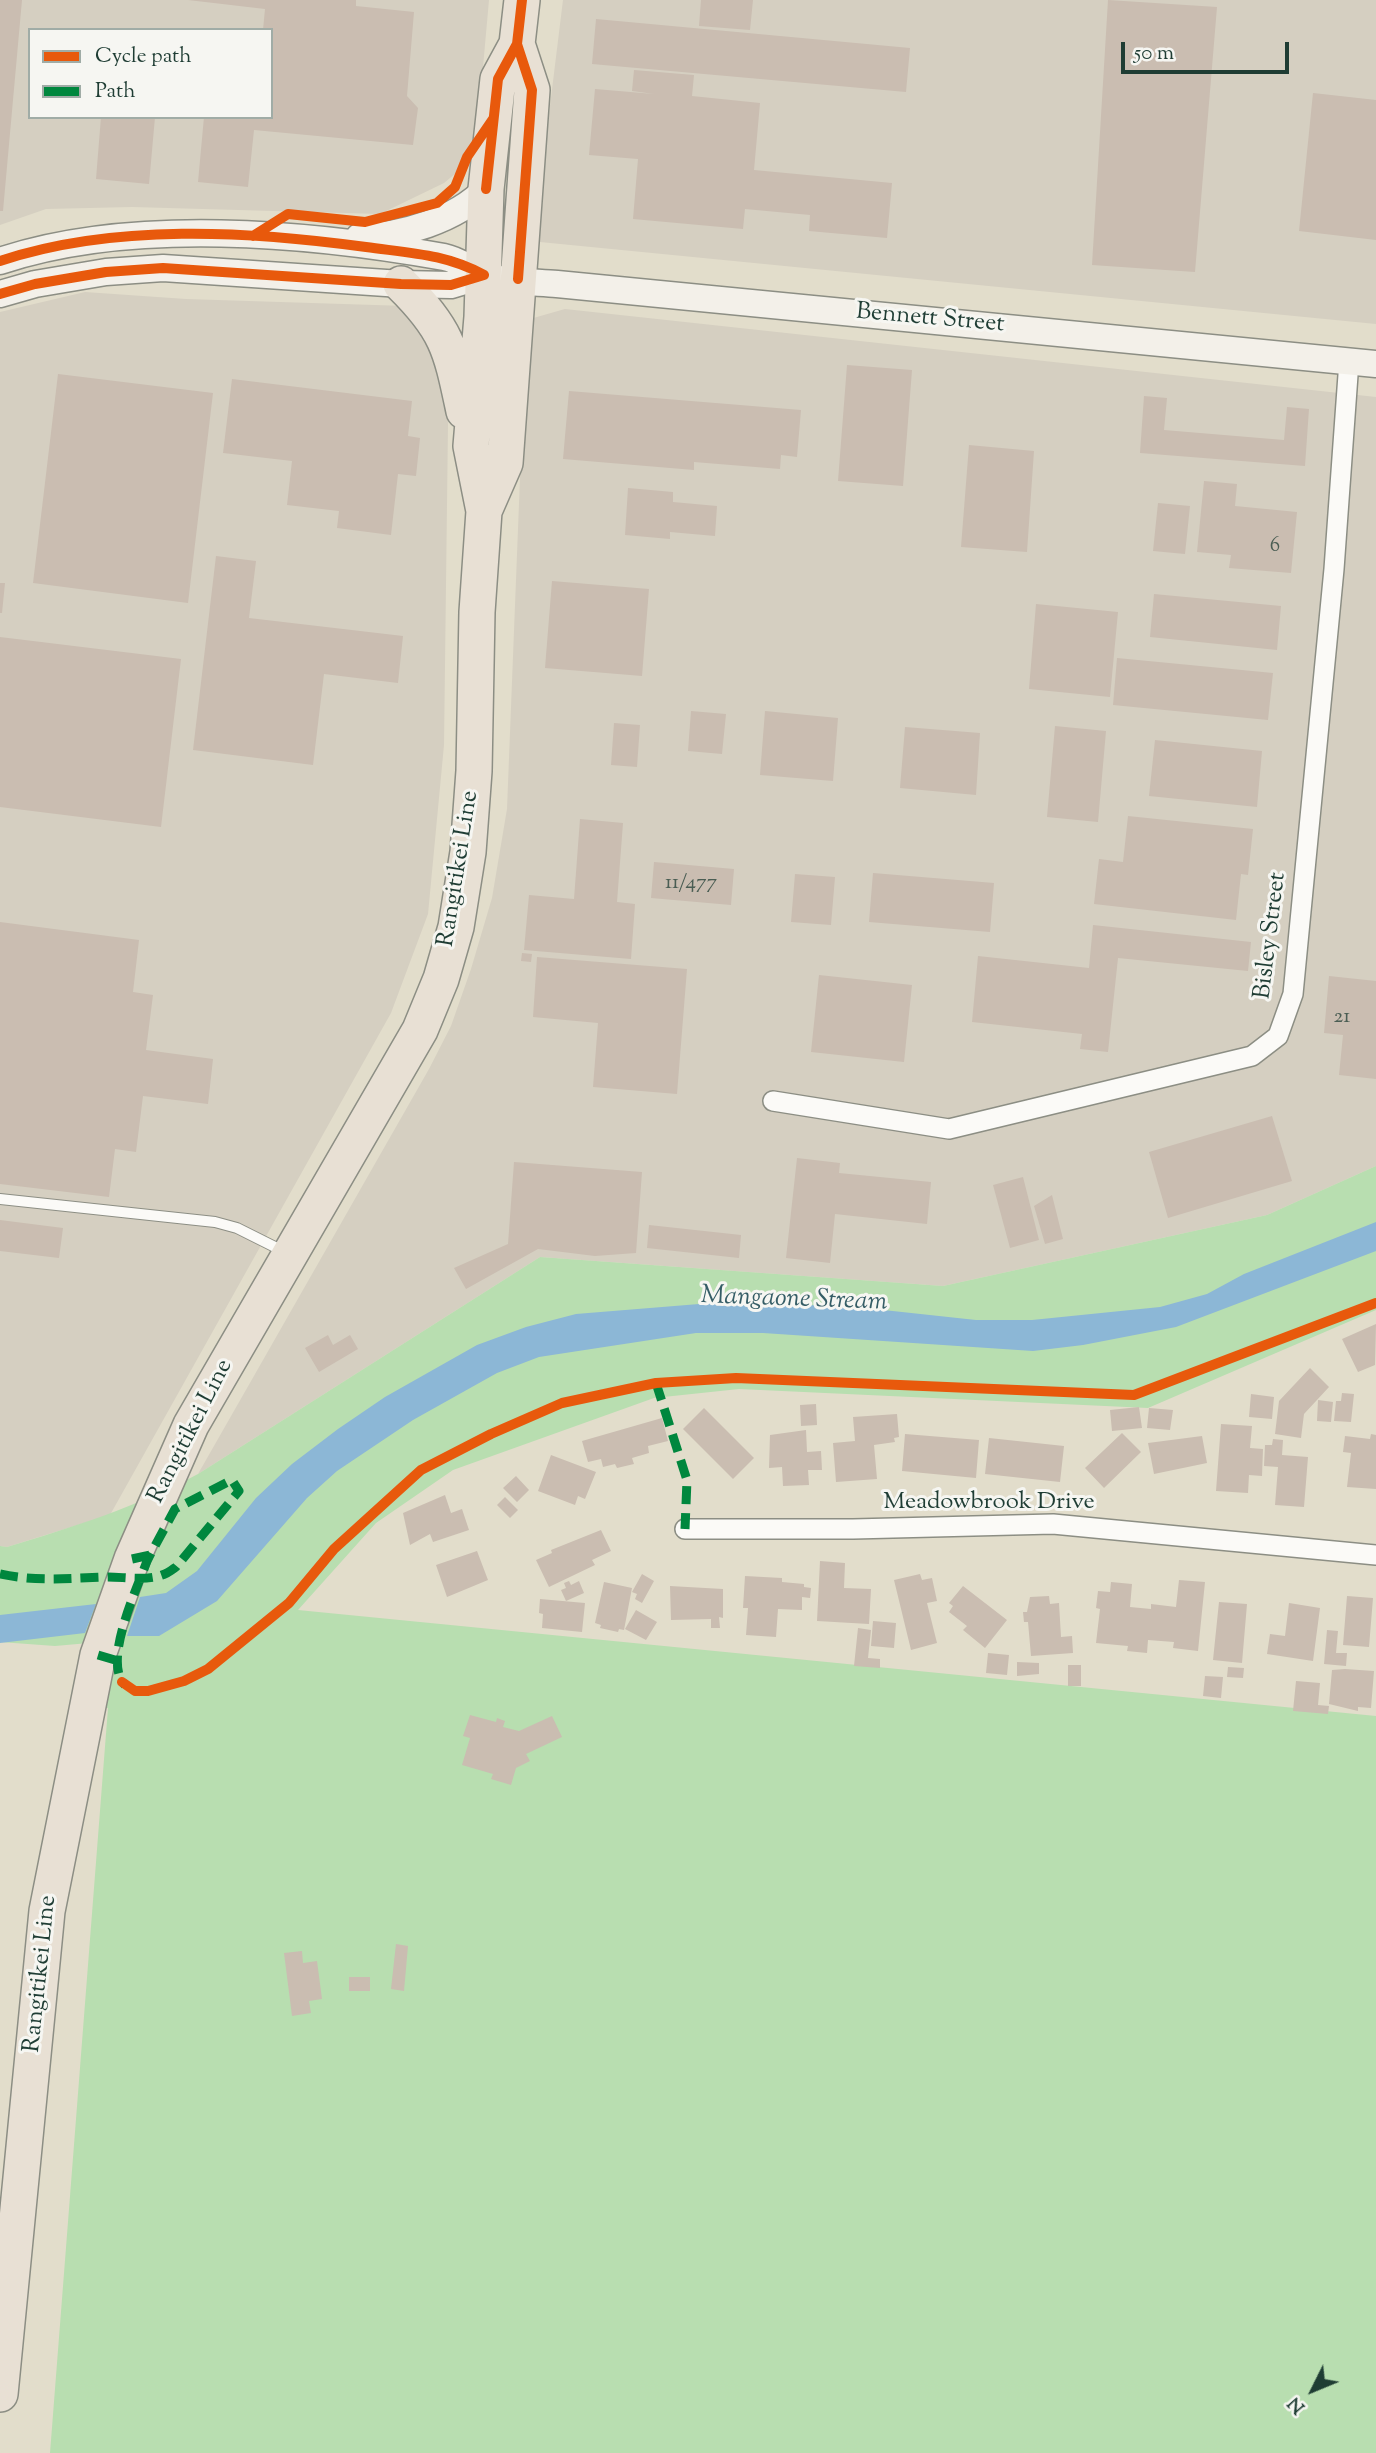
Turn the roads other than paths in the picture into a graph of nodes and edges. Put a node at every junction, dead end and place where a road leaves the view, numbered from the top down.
1 (522, 0) edge
2 (517, 44) junction
3 (486, 189) junction
4 (221, 234) junction
5 (312, 239) junction
6 (0, 261) edge
7 (218, 269) junction
8 (484, 275) junction
9 (518, 279) junction
10 (401, 284) junction
11 (0, 294) edge
12 (1349, 360) junction
13 (1376, 363) edge
14 (471, 446) junction
15 (484, 511) junction
16 (773, 1101) dead end
17 (0, 1199) edge
18 (289, 1254) junction
19 (685, 1529) dead end
20 (1376, 1555) edge
21 (0, 2394) edge

1 - 2 highway, Rangitikei Line
2 - 3 highway, Rangitikei Line
2 - 9 highway, Rangitikei Line
3 - 5 main road
3 - 8 highway, Rangitikei Line
4 - 5 main road
4 - 6 main road
4 - 7 main road
5 - 8 main road
7 - 10 main road
7 - 11 main road
8 - 9 main road, Bennett Street
8 - 10 main road
8 - 14 highway, Rangitikei Line
9 - 12 main road, Bennett Street
9 - 15 highway, Rangitikei Line
10 - 14 highway
12 - 13 main road, Bennett Street
12 - 16 street, Bisley Street
14 - 15 highway, Rangitikei Line
15 - 18 highway, Rangitikei Line
17 - 18 lane
18 - 21 highway, Rangitikei Line
19 - 20 street, Meadowbrook Drive

